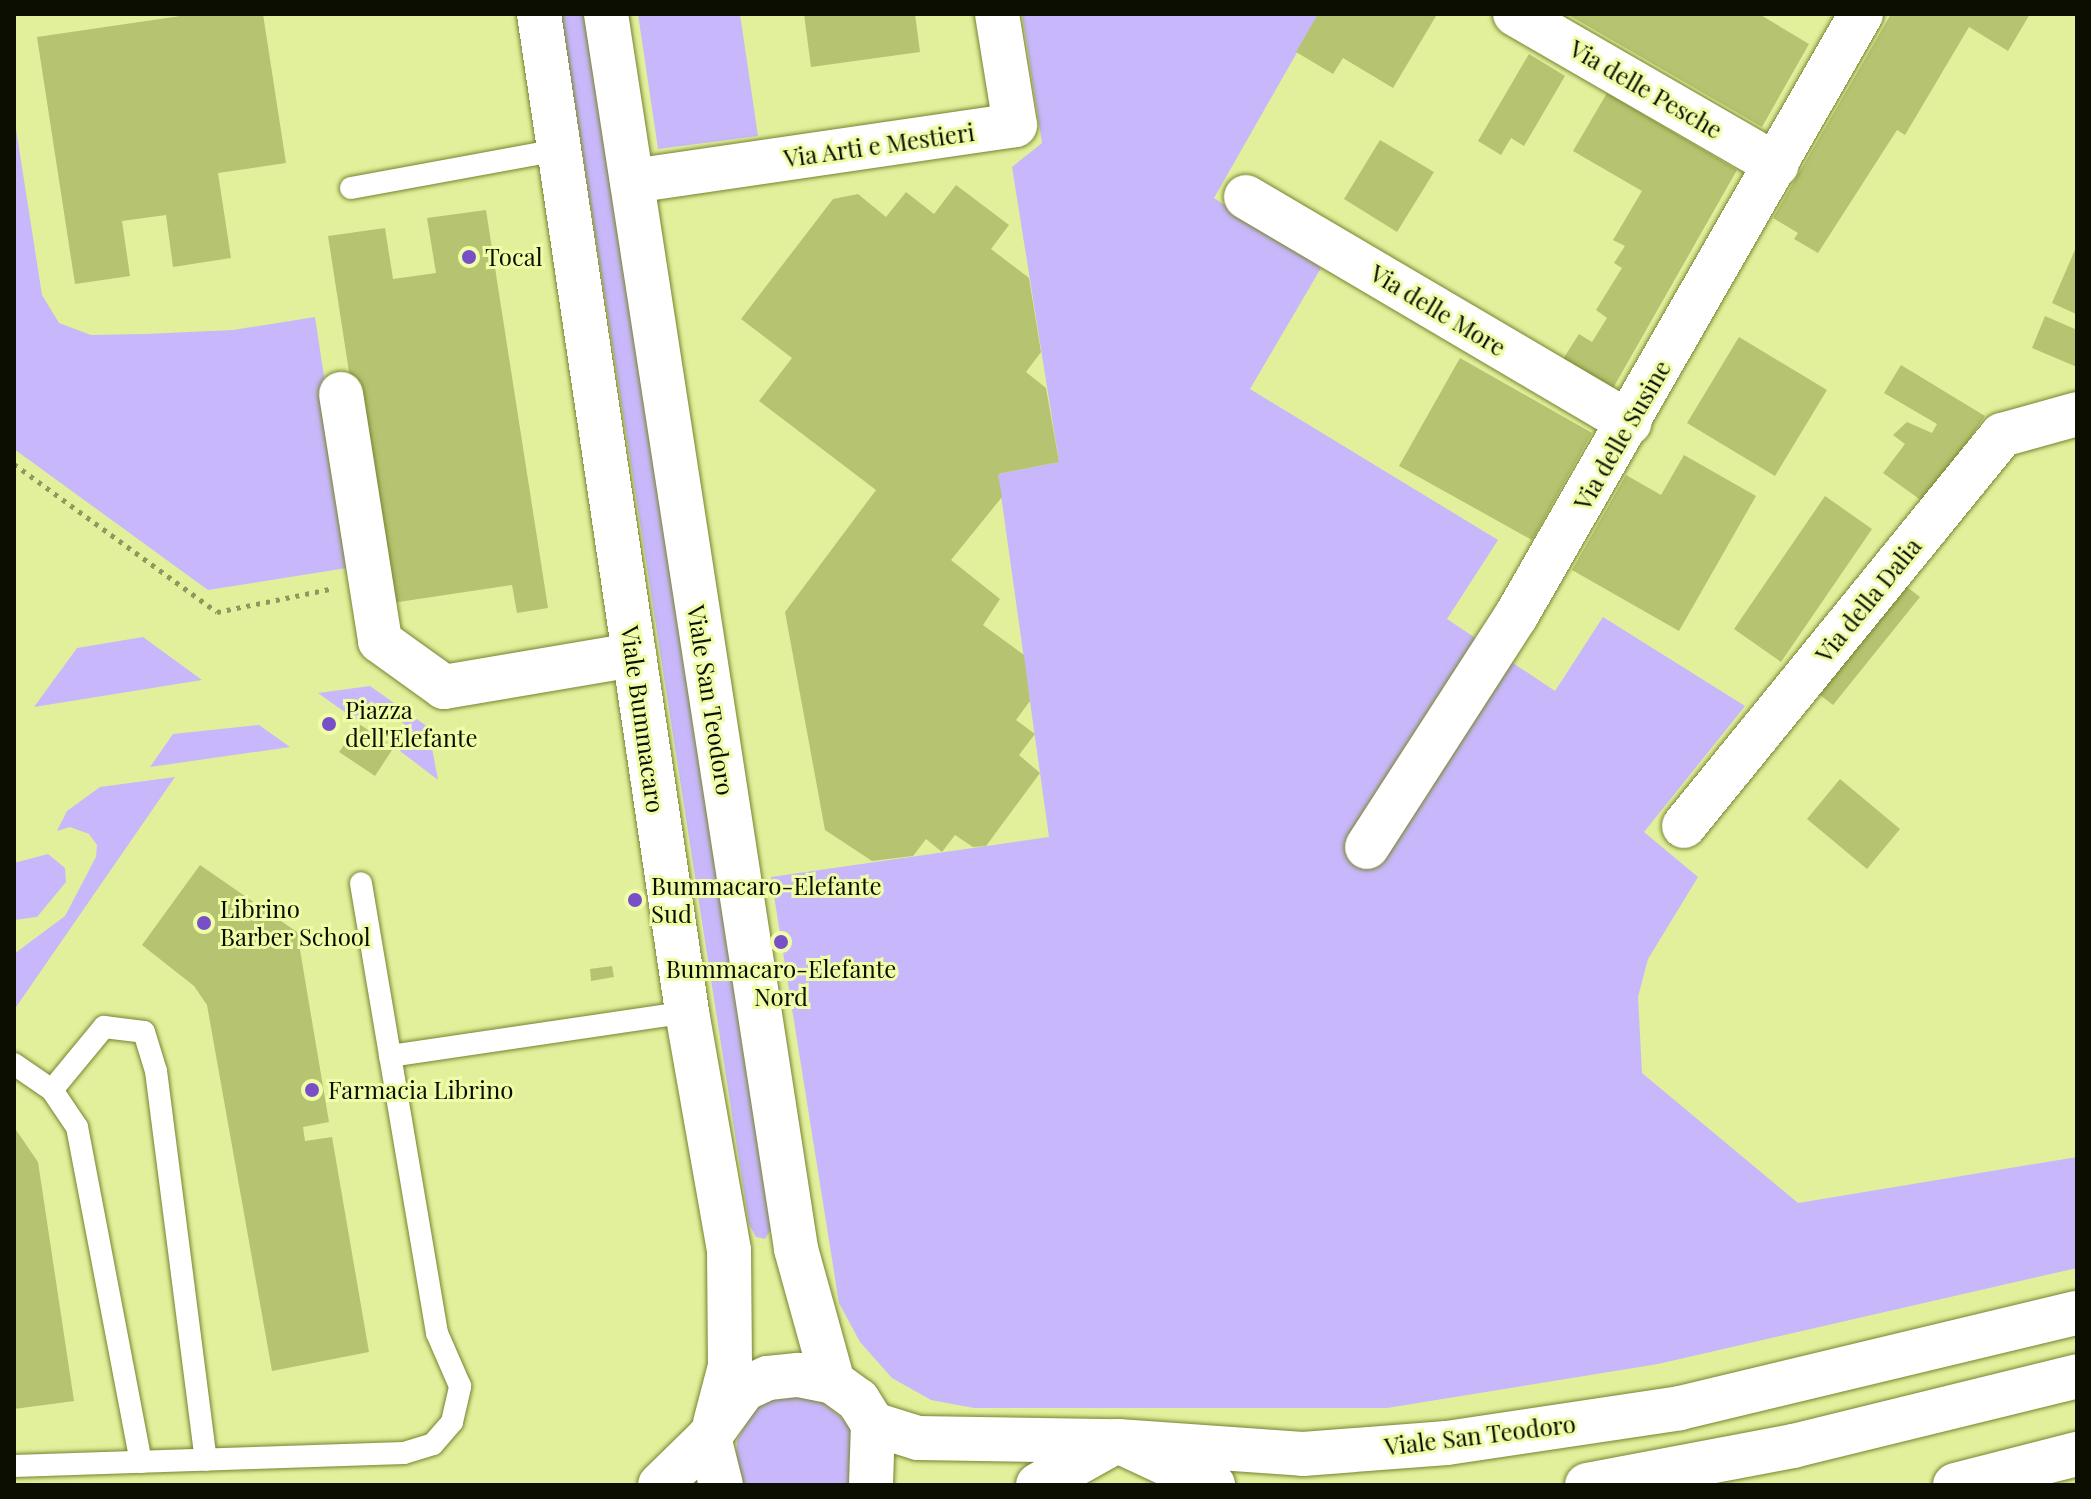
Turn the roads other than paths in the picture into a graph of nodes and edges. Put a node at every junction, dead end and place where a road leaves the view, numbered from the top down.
1 (539, 14) edge
2 (606, 14) edge
3 (997, 14) edge
4 (1515, 14) edge
5 (1861, 14) edge
6 (558, 150) junction
7 (1777, 165) junction
8 (632, 181) junction
9 (351, 188) dead end
10 (1246, 197) dead end
11 (341, 394) dead end
12 (2077, 415) edge
13 (1629, 423) junction
14 (634, 655) junction
15 (1684, 826) dead end
16 (1367, 847) dead end
17 (361, 883) dead end
18 (687, 1012) junction
19 (390, 1056) junction
20 (14, 1064) edge
21 (52, 1090) junction
22 (2077, 1313) edge
23 (2077, 1376) edge
24 (833, 1382) junction
25 (873, 1424) junction
26 (712, 1430) junction
27 (1118, 1441) junction
28 (2077, 1454) edge
29 (206, 1460) junction
30 (141, 1462) junction
31 (14, 1466) edge
32 (660, 1485) edge
33 (721, 1485) edge
34 (871, 1485) edge
35 (1038, 1485) edge
36 (1213, 1485) edge
37 (1587, 1485) edge
38 (1955, 1485) edge

1 - 6 main road, Viale Bummacaro
2 - 8 main road, Viale San Teodoro
3 - 8 main road, Via Arti e Mestieri
4 - 7 main road, Via delle Pesche
5 - 7 main road, Via delle Susine
6 - 9 lane
6 - 14 main road, Viale Bummacaro
7 - 13 main road, Via delle Susine
8 - 24 main road, Viale San Teodoro
10 - 13 main road, Via delle More
11 - 14 main road
12 - 15 main road, Via della Dalia
13 - 16 main road, Via delle Susine
14 - 18 main road, Viale Bummacaro
17 - 19 lane
18 - 19 lane
18 - 26 main road, Viale Bummacaro
19 - 29 lane
20 - 21 lane
21 - 29 lane
21 - 30 lane
22 - 27 main road, Viale San Teodoro
23 - 37 main road
24 - 25 main road
24 - 26 main road
25 - 27 main road, Viale San Teodoro
25 - 34 main road
26 - 32 main road
26 - 33 main road
27 - 35 main road
27 - 36 main road
28 - 38 main road
29 - 30 lane
30 - 31 lane

